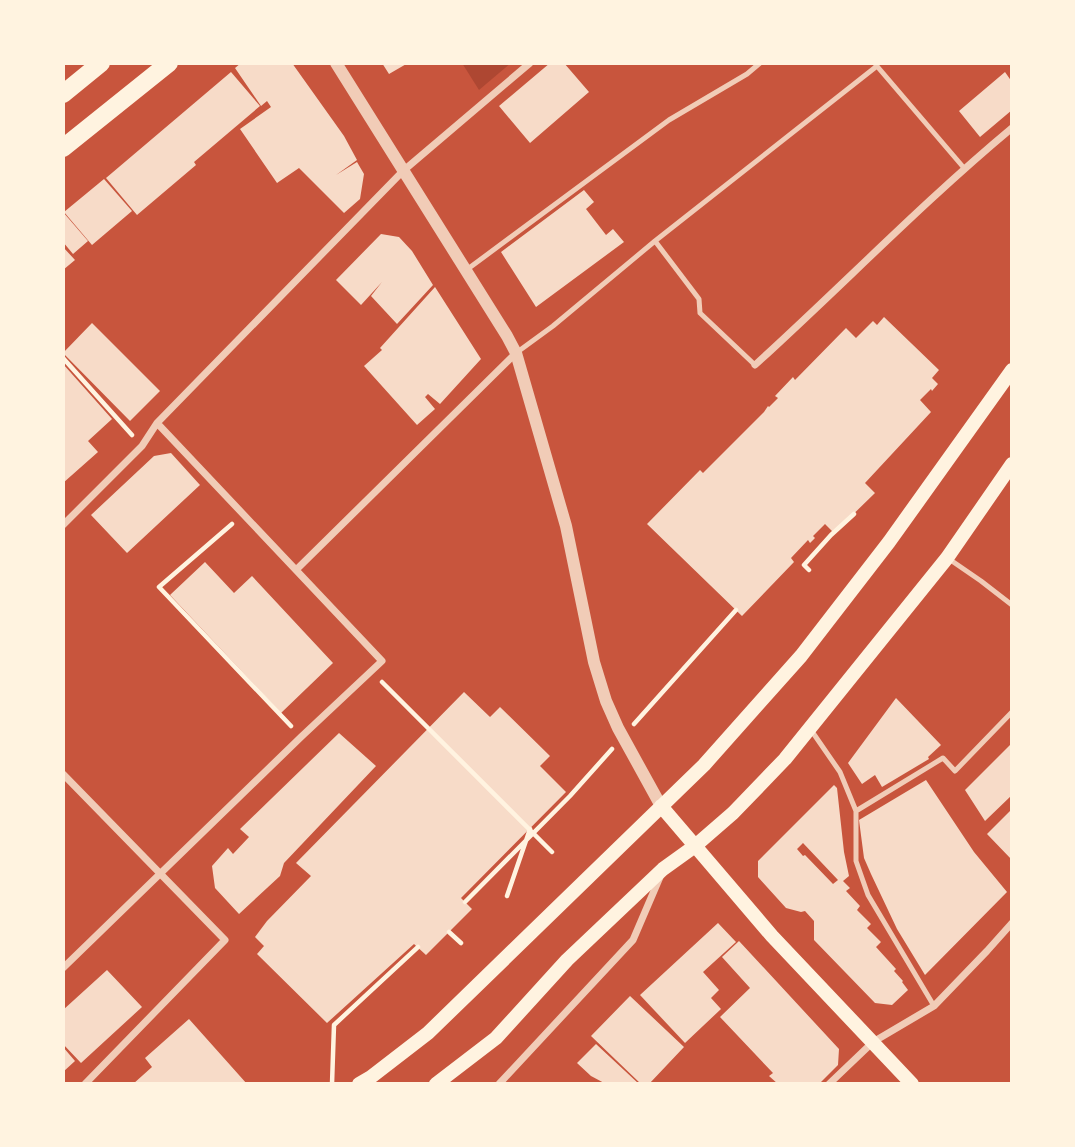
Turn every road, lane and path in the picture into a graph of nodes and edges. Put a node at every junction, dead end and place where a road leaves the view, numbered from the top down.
1 (101, 63) edge
2 (169, 63) edge
3 (335, 63) edge
4 (530, 63) edge
5 (760, 63) edge
6 (875, 64) edge
7 (63, 94) edge
8 (1012, 128) edge
9 (63, 148) edge
10 (964, 168) junction
11 (403, 172) junction
12 (654, 241) junction
13 (465, 271) junction
14 (516, 354) junction
15 (63, 358) edge
16 (755, 365) joint
17 (1012, 370) edge
18 (157, 423) junction
19 (142, 446) junction
20 (1012, 464) edge
21 (243, 514) junction
22 (854, 514) dead end
23 (63, 525) edge
24 (947, 558) junction
25 (296, 570) junction
26 (809, 570) dead end
27 (1012, 605) edge
28 (736, 610) dead end
29 (371, 672) junction
30 (1012, 712) edge
31 (810, 729) junction
32 (626, 734) dead end
33 (301, 737) junction
34 (616, 744) dead end
35 (63, 774) edge
36 (661, 806) junction
37 (856, 810) junction
38 (530, 829) junction
39 (695, 846) junction
40 (552, 852) dead end
41 (663, 869) junction
42 (160, 874) junction
43 (507, 896) dead end
44 (465, 902) dead end
45 (1012, 923) edge
46 (449, 932) dead end
47 (461, 943) dead end
48 (418, 947) dead end
49 (63, 968) edge
50 (934, 1006) junction
51 (873, 1042) junction
52 (85, 1084) edge
53 (332, 1084) edge
54 (359, 1084) edge
55 (436, 1084) edge
56 (499, 1084) edge
57 (829, 1084) edge
58 (912, 1084) edge

1 - 7 main road
2 - 9 main road
3 - 11 street
4 - 11 street
5 - 13 lane
6 - 10 lane
6 - 12 lane
8 - 10 street
10 - 16 street
11 - 13 street
11 - 18 street
12 - 14 lane
12 - 16 lane
13 - 14 street
14 - 25 street
14 - 36 street
15 - 19 path
17 - 36 main road
18 - 19 street
18 - 21 street
19 - 23 street
20 - 24 main road
21 - 25 street
21 - 33 path
22 - 26 path
24 - 27 lane
24 - 31 main road
25 - 29 street
28 - 32 path
29 - 33 street
29 - 38 path
30 - 37 lane
31 - 37 lane
31 - 39 main road
33 - 42 street
34 - 44 path
35 - 42 street
36 - 39 main road
36 - 54 main road
37 - 50 lane
38 - 40 path
38 - 43 path
39 - 41 main road
39 - 51 main road
41 - 55 main road
41 - 56 street
42 - 49 street
42 - 52 street
45 - 50 street
46 - 47 path
48 - 53 path
50 - 51 street
51 - 57 street
51 - 58 main road

